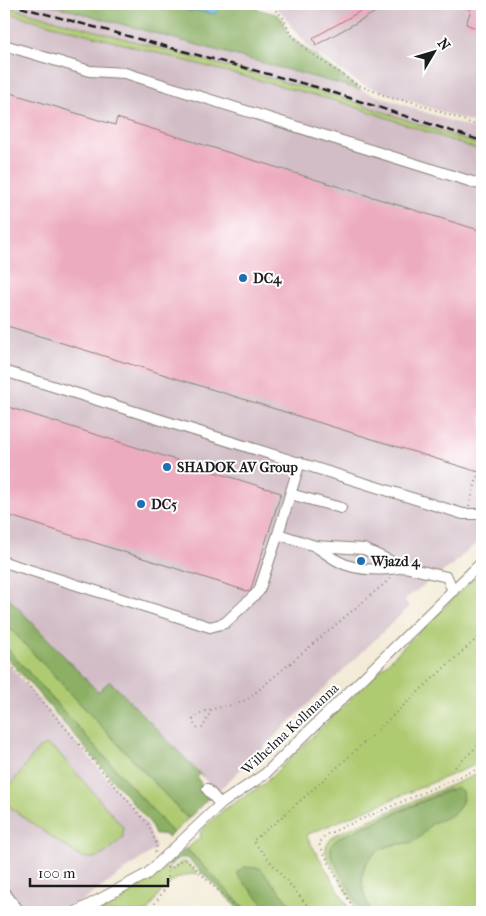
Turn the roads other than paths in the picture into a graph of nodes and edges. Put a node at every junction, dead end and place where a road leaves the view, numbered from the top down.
1 (4, 45) edge
2 (482, 185) edge
3 (4, 371) edge
4 (300, 462) junction
5 (290, 494) junction
6 (341, 508) dead end
7 (482, 512) edge
8 (278, 534) junction
9 (315, 546) junction
10 (4, 562) edge
11 (482, 562) edge
12 (404, 567) junction
13 (453, 591) junction
14 (207, 789) dead end
15 (220, 804) junction
16 (4, 892) edge
17 (4, 897) edge
18 (13, 904) junction
19 (20, 912) edge
20 (76, 912) edge

1 - 2 street
3 - 4 street
4 - 5 street
4 - 7 street
5 - 6 street
5 - 8 street
8 - 9 street
8 - 10 street
9 - 12 street
9 - 12 street
11 - 13 street, Wilhelma Kollmanna
12 - 13 street
13 - 15 street, Wilhelma Kollmanna
14 - 15 street
15 - 20 street, Wilhelma Kollmanna
16 - 18 street
17 - 18 street
18 - 19 street

